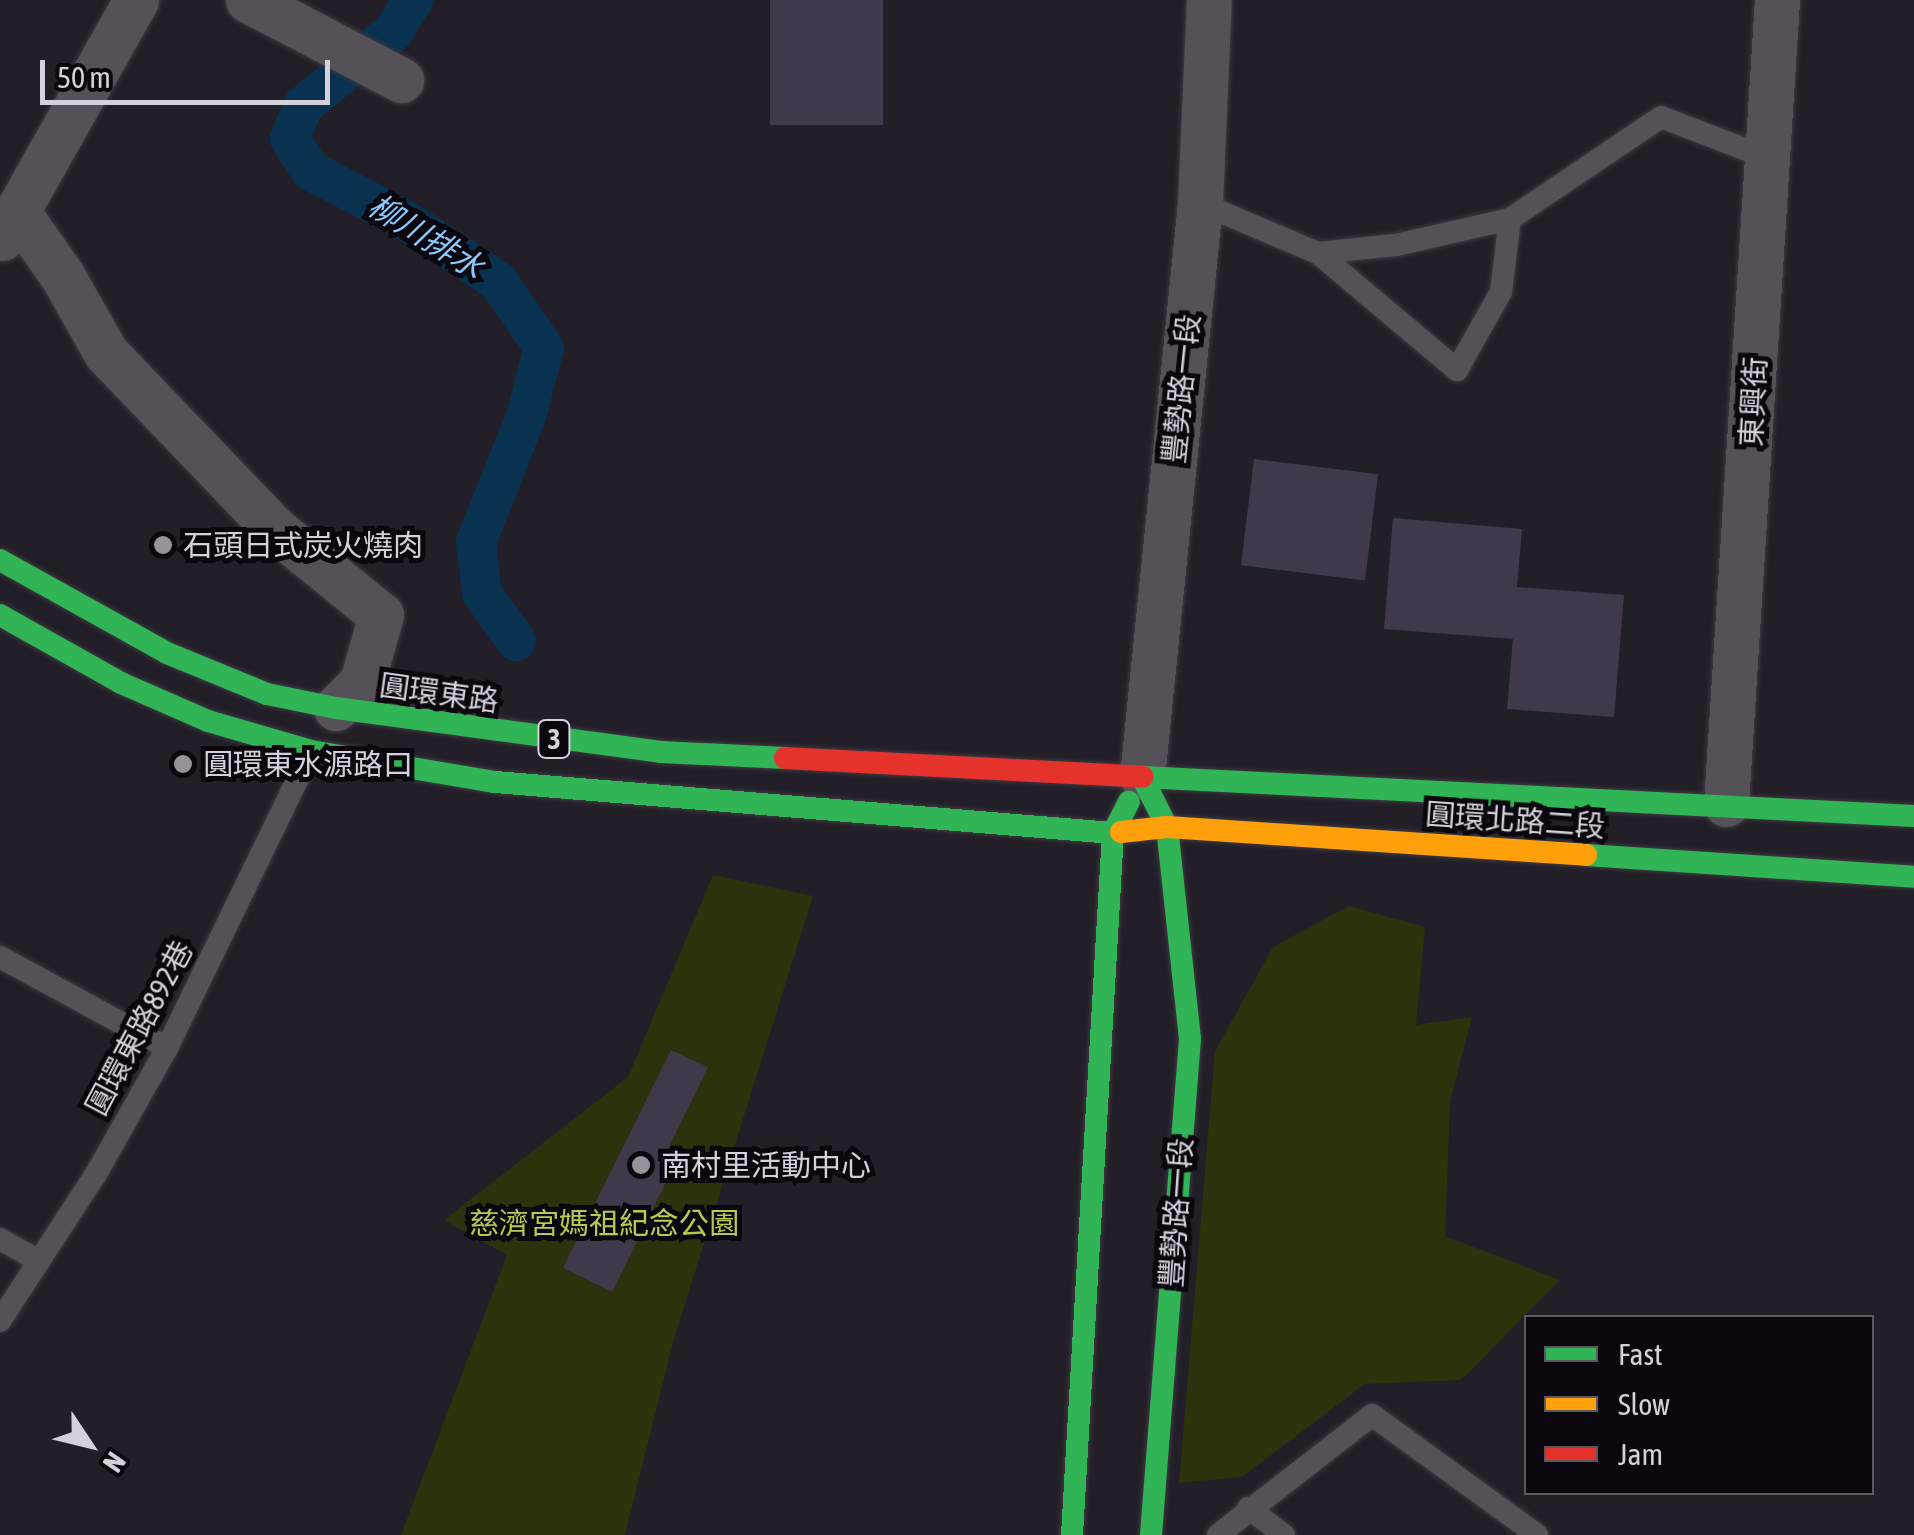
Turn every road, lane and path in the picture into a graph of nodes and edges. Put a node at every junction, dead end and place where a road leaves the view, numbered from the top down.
1 (248, 0) edge
2 (1210, 0) edge
3 (1777, 0) edge
4 (134, 1) edge
5 (401, 80) dead end
6 (1768, 158) junction
7 (1200, 203) junction
8 (6, 218) edge
9 (1510, 218) junction
10 (1318, 252) junction
11 (0, 560) edge
12 (0, 615) edge
13 (336, 708) junction
14 (311, 750) junction
15 (1142, 777) junction
16 (1726, 804) junction
17 (1914, 816) edge
18 (1167, 827) junction
19 (1113, 833) junction
20 (1914, 876) edge
21 (0, 956) edge
22 (167, 1048) junction
23 (0, 1239) edge
24 (40, 1261) junction
25 (0, 1321) edge
26 (1248, 1508) junction
27 (1072, 1535) edge
28 (1152, 1535) edge
29 (1218, 1535) edge
30 (1284, 1535) edge
31 (1538, 1535) edge

1 - 5 street
2 - 7 street, 豐勢路一段
3 - 6 street, 東興街
4 - 8 street
6 - 9 lane
6 - 16 street, 東興街
7 - 10 lane
7 - 15 street, 豐勢路一段
8 - 13 street
9 - 10 lane
9 - 10 lane
11 - 13 main road, 圓環東路 / 3
12 - 14 main road, 3
13 - 15 main road, 圓環東路 / 3
14 - 19 main road, 3
14 - 22 lane, 圓環東路892巷
15 - 16 main road, 圓環北路二段
15 - 18 main road, 豐勢路一段
15 - 19 main road, 豐勢路一段
16 - 17 main road, 圓環北路二段
18 - 19 main road, 圓環北路二段
18 - 20 main road, 圓環北路二段
18 - 28 main road, 豐勢路一段
19 - 27 main road, 豐勢路一段
21 - 22 lane
22 - 24 lane, 圓環東路892巷
23 - 24 lane
24 - 25 lane, 圓環東路892巷
26 - 29 lane
26 - 30 lane
26 - 31 lane

